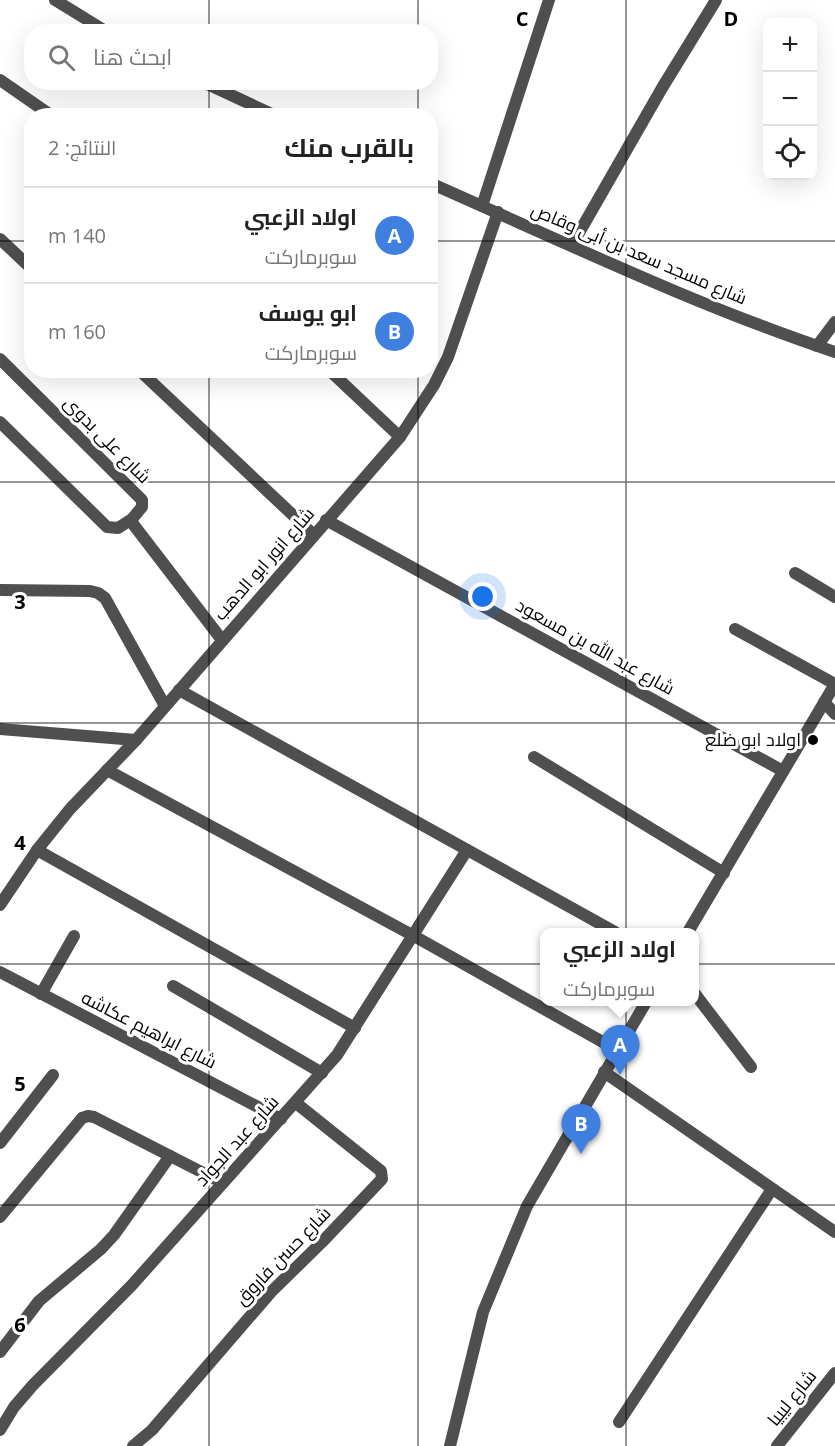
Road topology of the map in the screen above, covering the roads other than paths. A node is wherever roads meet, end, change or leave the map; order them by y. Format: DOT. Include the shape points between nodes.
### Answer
graph roads {
  1 [pos="55,0"];
  2 [pos="549,0"];
  3 [pos="716,0"];
  4 [pos="94,24"];
  5 [pos="0,80"];
  6 [pos="220,90"];
  7 [pos="40,108"];
  8 [pos="259,108"];
  9 [pos="438,187"];
  10 [pos="482,206"];
  11 [pos="498,213"];
  12 [pos="0,239"];
  13 [pos="572,245"];
  14 [pos="24,262"];
  15 [pos="835,322"];
  16 [pos="817,346"];
  17 [pos="835,352"];
  18 [pos="0,359"];
  19 [pos="438,377"];
  20 [pos="147,378"];
  21 [pos="337,378"];
  22 [pos="438,378"];
  23 [pos="0,422"];
  24 [pos="400,437"];
  25 [pos="132,519"];
  26 [pos="326,520"];
  27 [pos="314,535"];
  28 [pos="795,573"];
  29 [pos="0,590"];
  30 [pos="835,597"];
  31 [pos="735,629"];
  32 [pos="222,640"];
  33 [pos="835,684"];
  34 [pos="178,690"];
  35 [pos="824,702"];
  36 [pos="165,706"];
  37 [pos="835,714"];
  38 [pos="0,729"];
  39 [pos="136,740"];
  40 [pos="534,757"];
  41 [pos="107,770"];
  42 [pos="783,771"];
  43 [pos="37,850"];
  44 [pos="467,850"];
  45 [pos="724,873"];
  46 [pos="0,905"];
  47 [pos="606,928"];
  48 [pos="690,928"];
  49 [pos="74,936"];
  50 [pos="414,936"];
  51 [pos="0,972"];
  52 [pos="173,986"];
  53 [pos="41,994"];
  54 [pos="699,999"];
  55 [pos="644,1006"];
  56 [pos="356,1028"];
  57 [pos="617,1050"];
  58 [pos="751,1067"];
  59 [pos="604,1072"];
  60 [pos="322,1073"];
  61 [pos="53,1075"];
  62 [pos="296,1103"];
  63 [pos="281,1119"];
  64 [pos="0,1143"];
  65 [pos="170,1155"];
  66 [pos="223,1183"];
  67 [pos="772,1189"];
  68 [pos="0,1217"];
  69 [pos="835,1232"];
  70 [pos="0,1352"];
  71 [pos="835,1373"];
  72 [pos="619,1422"];
  73 [pos="0,1431"];
  74 [pos="133,1446"];
  75 [pos="450,1446"];
  76 [pos="777,1446"];
  1 -- 4 [label="street"];
  2 -- 10 [label="street"];
  3 -- 13 [label="street"];
  5 -- 7 [label="street"];
  6 -- 8 [label="street"];
  9 -- 10 [label="street, شارع مسجد سعد بن أبى وقاص"];
  10 -- 11 [label="street, شارع مسجد سعد بن أبى وقاص"];
  11 -- 13 [label="street, شارع مسجد سعد بن أبى وقاص"];
  11 -- 19 [label="street, شارع انور ابو الدهب" via="460,328"];
  12 -- 14 [label="street"];
  13 -- 16 [label="street, شارع مسجد سعد بن أبى وقاص" via="699,302"];
  15 -- 16 [label="street"];
  16 -- 17 [label="street, شارع مسجد سعد بن أبى وقاص"];
  18 -- 25 [label="street, شارع على بدوى" via="142,500 142,507"];
  20 -- 27 [label="street"];
  21 -- 24 [label="street"];
  22 -- 24 [label="street, شارع انور ابو الدهب"];
  23 -- 25 [label="street" via="107,527 118,528"];
  24 -- 26 [label="street, شارع انور ابو الدهب"];
  25 -- 32 [label="street"];
  26 -- 27 [label="street, شارع انور ابو الدهب"];
  26 -- 42 [label="street, شارع عبد الله بن مسعود"];
  27 -- 32 [label="street, شارع انور ابو الدهب"];
  28 -- 30 [label="street"];
  29 -- 36 [label="street" via="98,593 105,598"];
  31 -- 33 [label="street"];
  32 -- 34 [label="street, شارع انور ابو الدهب"];
  33 -- 35 [label="street"];
  34 -- 36 [label="street, شارع انور ابو الدهب"];
  34 -- 44 [label="street"];
  35 -- 37 [label="street"];
  35 -- 42 [label="street"];
  36 -- 39 [label="street, شارع انور ابو الدهب"];
  38 -- 39 [label="street"];
  39 -- 41 [label="street, شارع انور ابو الدهب"];
  40 -- 45 [label="street"];
  41 -- 43 [label="street, شارع انور ابو الدهب"];
  41 -- 50 [label="street"];
  42 -- 45 [label="street"];
  43 -- 46 [label="street, شارع انور ابو الدهب"];
  43 -- 56 [label="street"];
  44 -- 47 [label="street"];
  44 -- 50 [label="street, شارع عبد الجواد"];
  45 -- 48 [label="street"];
  49 -- 53 [label="street"];
  50 -- 56 [label="street, شارع عبد الجواد"];
  50 -- 57 [label="street"];
  51 -- 53 [label="street, شارع ابراهيم عكاشه"];
  52 -- 60 [label="street"];
  53 -- 63 [label="street, شارع ابراهيم عكاشه"];
  54 -- 58 [label="street"];
  55 -- 57 [label="street"];
  56 -- 60 [label="street, شارع عبد الجواد"];
  57 -- 59 [label="street"];
  59 -- 67 [label="street"];
  59 -- 75 [label="street" via="527,1206 491,1290"];
  60 -- 62 [label="street, شارع عبد الجواد"];
  61 -- 64 [label="street"];
  62 -- 63 [label="street, شارع عبد الجواد"];
  62 -- 74 [label="street, شارع حسن فاروق" via="381,1171 382,1179 271,1292 152,1430"];
  63 -- 66 [label="street, شارع عبد الجواد"];
  65 -- 66 [label="street"];
  65 -- 68 [label="street" via="94,1117 82,1118"];
  65 -- 70 [label="street" via="114,1235 39,1301"];
  66 -- 73 [label="street, شارع عبد الجواد" via="132,1286 33,1385"];
  67 -- 69 [label="street"];
  67 -- 72 [label="street"];
  71 -- 76 [label="street, شارع ليبيا"];
}
